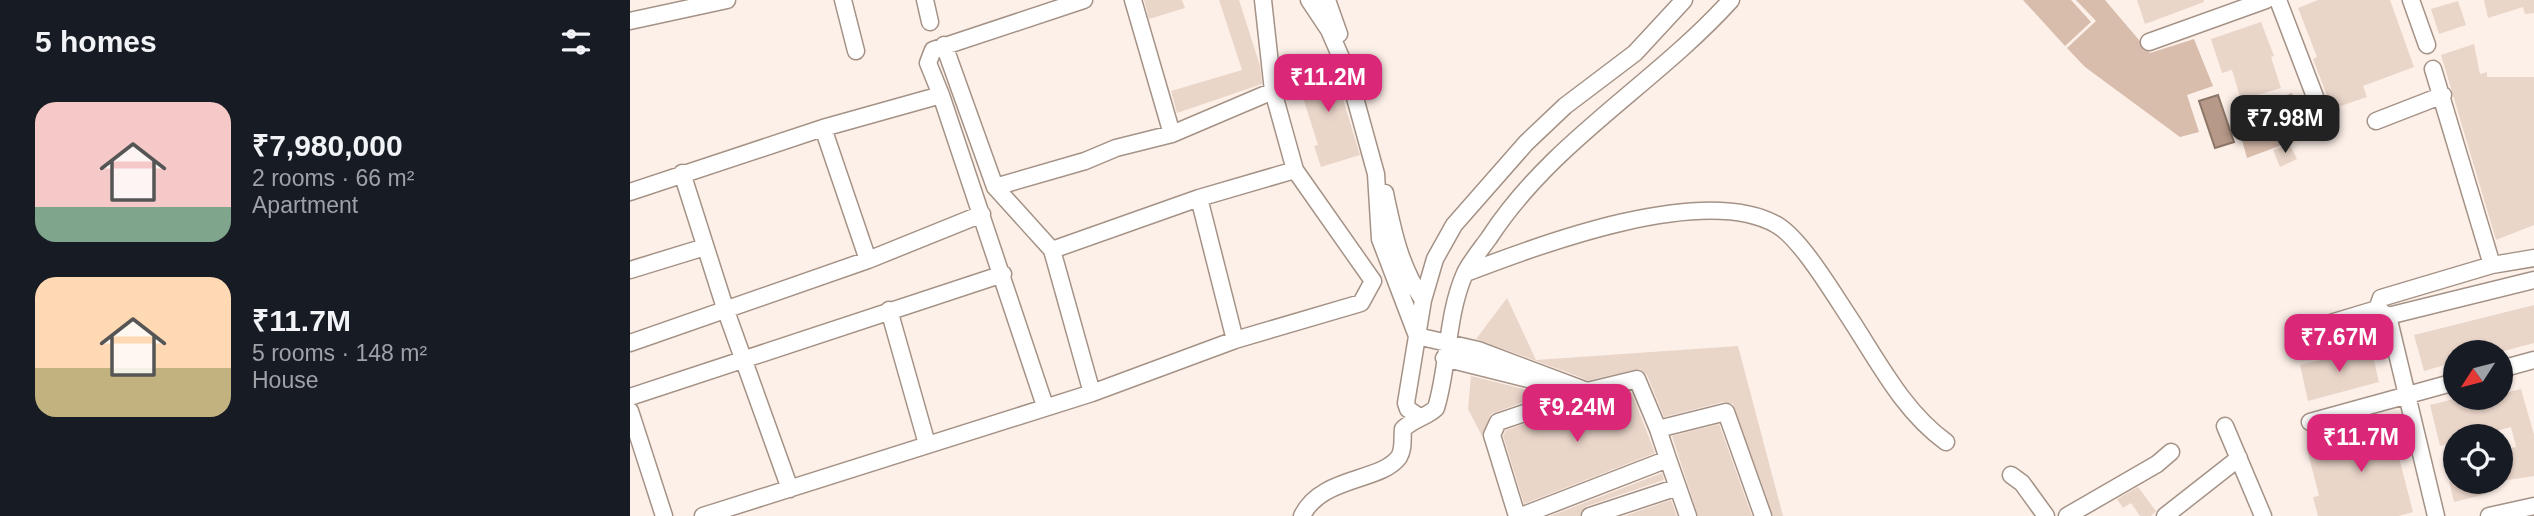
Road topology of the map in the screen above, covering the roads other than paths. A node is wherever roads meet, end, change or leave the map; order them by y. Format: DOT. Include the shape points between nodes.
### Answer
graph roads {
  1 [pos="727,0"];
  2 [pos="843,0"];
  3 [pos="925,0"];
  4 [pos="1084,0"];
  5 [pos="1133,0"];
  6 [pos="1264,0"];
  7 [pos="1310,0"];
  8 [pos="1326,0"];
  9 [pos="1684,0"];
  10 [pos="1731,0"];
  11 [pos="2266,0"];
  12 [pos="2278,0"];
  13 [pos="2411,0"];
  14 [pos="630,21"];
  15 [pos="930,22"];
  16 [pos="2149,42"];
  17 [pos="944,45"];
  18 [pos="2427,45"];
  19 [pos="856,51"];
  20 [pos="2433,69"];
  21 [pos="1273,91"];
  22 [pos="941,95"];
  23 [pos="2443,95"];
  24 [pos="2322,115"];
  25 [pos="2376,121"];
  26 [pos="823,128"];
  27 [pos="1172,134"];
  28 [pos="1295,170"];
  29 [pos="682,173"];
  30 [pos="995,187"];
  31 [pos="630,192"];
  32 [pos="1199,198"];
  33 [pos="982,214"];
  34 [pos="705,247"];
  35 [pos="1052,250"];
  36 [pos="2534,258"];
  37 [pos="868,260"];
  38 [pos="2493,265"];
  39 [pos="630,270"];
  40 [pos="1465,273"];
  41 [pos="1003,274"];
  42 [pos="2534,280"];
  43 [pos="1423,300"];
  44 [pos="889,310"];
  45 [pos="726,311"];
  46 [pos="2382,312"];
  47 [pos="2304,331"];
  48 [pos="1417,336"];
  49 [pos="1236,340"];
  50 [pos="630,343"];
  51 [pos="1445,349"];
  52 [pos="744,359"];
  53 [pos="2534,360"];
  54 [pos="2513,366"];
  55 [pos="2443,385"];
  56 [pos="1587,391"];
  57 [pos="1092,393"];
  58 [pos="2409,395"];
  59 [pos="630,397"];
  60 [pos="1551,404"];
  61 [pos="1045,407"];
  62 [pos="630,411"];
  63 [pos="1418,416"];
  64 [pos="2310,422"];
  65 [pos="2225,426"];
  66 [pos="1658,429"];
  67 [pos="1946,442"];
  68 [pos="927,444"];
  69 [pos="2171,452"];
  70 [pos="2239,458"];
  71 [pos="1668,459"];
  72 [pos="2011,475"];
  73 [pos="1678,487"];
  74 [pos="790,489"];
  75 [pos="2534,506"];
  76 [pos="1540,511"];
  77 [pos="664,516"];
  78 [pos="703,516"];
  79 [pos="1301,516"];
  80 [pos="1519,516"];
  81 [pos="1590,516"];
  82 [pos="1688,516"];
  83 [pos="1763,516"];
  84 [pos="2046,516"];
  85 [pos="2067,516"];
  86 [pos="2165,516"];
  87 [pos="2263,516"];
  88 [pos="2436,516"];
  89 [pos="2489,516"];
  1 -- 14 [label="street"];
  2 -- 19 [label="street"];
  3 -- 15 [label="street"];
  4 -- 17 [label="street"];
  5 -- 27 [label="street"];
  6 -- 21 [label="street"];
  7 -- 48 [label="street" via="1349,76 1376,174 1380,239"];
  8 -- 43 [label="street" via="1367,107 1396,245"];
  9 -- 43 [label="street" via="1635,53 1565,106 1526,143 1454,225 1435,259"];
  10 -- 40 [label="street" via="1683,48 1569,143 1510,205"];
  11 -- 16 [label="street"];
  12 -- 24 [label="street"];
  13 -- 18 [label="street"];
  17 -- 22 [label="street" via="933,50 928,64"];
  17 -- 30 [label="street"];
  20 -- 23 [label="street"];
  21 -- 27 [label="street"];
  21 -- 28 [label="street"];
  22 -- 26 [label="street"];
  22 -- 33 [label="street"];
  23 -- 25 [label="street"];
  23 -- 38 [label="street"];
  26 -- 29 [label="street"];
  26 -- 37 [label="street"];
  27 -- 30 [label="street"];
  28 -- 32 [label="street"];
  28 -- 49 [label="street" via="1373,281 1362,303"];
  29 -- 31 [label="street"];
  29 -- 34 [label="street"];
  30 -- 35 [label="street"];
  32 -- 35 [label="street"];
  32 -- 49 [label="street"];
  33 -- 37 [label="street"];
  33 -- 41 [label="street"];
  34 -- 39 [label="street"];
  34 -- 45 [label="street"];
  35 -- 57 [label="street"];
  36 -- 38 [label="street"];
  37 -- 45 [label="street"];
  38 -- 46 [label="street" via="2381,298"];
  40 -- 51 [label="street"];
  40 -- 67 [label="street" via="1552,240 1651,218 1721,209 1751,213 1780,227 1812,264 1906,403 1924,426"];
  41 -- 44 [label="street"];
  41 -- 61 [label="street"];
  42 -- 46 [label="street"];
  43 -- 48 [label="street"];
  44 -- 52 [label="street"];
  44 -- 68 [label="street"];
  45 -- 50 [label="street"];
  45 -- 52 [label="street"];
  46 -- 47 [label="street"];
  46 -- 58 [label="street"];
  48 -- 51 [label="street"];
  48 -- 63 [label="street" via="1406,403"];
  49 -- 57 [label="street"];
  51 -- 56 [label="street" via="1478,350"];
  51 -- 60 [label="street" via="1552,385 1558,394"];
  51 -- 63 [label="street" via="1436,408 1429,415"];
  52 -- 59 [label="street"];
  52 -- 74 [label="street"];
  53 -- 54 [label="street"];
  55 -- 58 [label="street"];
  56 -- 60 [label="street"];
  56 -- 66 [label="street" via="1637,379"];
  57 -- 61 [label="street"];
  58 -- 64 [label="street"];
  58 -- 88 [label="street"];
  60 -- 80 [label="street" via="1498,422 1492,435"];
  61 -- 68 [label="street"];
  62 -- 77 [label="street"];
  63 -- 79 [label="street" via="1403,429 1398,459 1310,500"];
  65 -- 70 [label="street"];
  66 -- 71 [label="street"];
  66 -- 83 [label="street" via="1726,412"];
  68 -- 74 [label="street"];
  69 -- 85 [label="street"];
  70 -- 86 [label="street"];
  70 -- 87 [label="street"];
  71 -- 73 [label="street"];
  71 -- 76 [label="street"];
  72 -- 84 [label="street"];
  73 -- 81 [label="street"];
  73 -- 82 [label="street"];
  74 -- 78 [label="street"];
  75 -- 89 [label="street"];
  76 -- 80 [label="street"];
}
